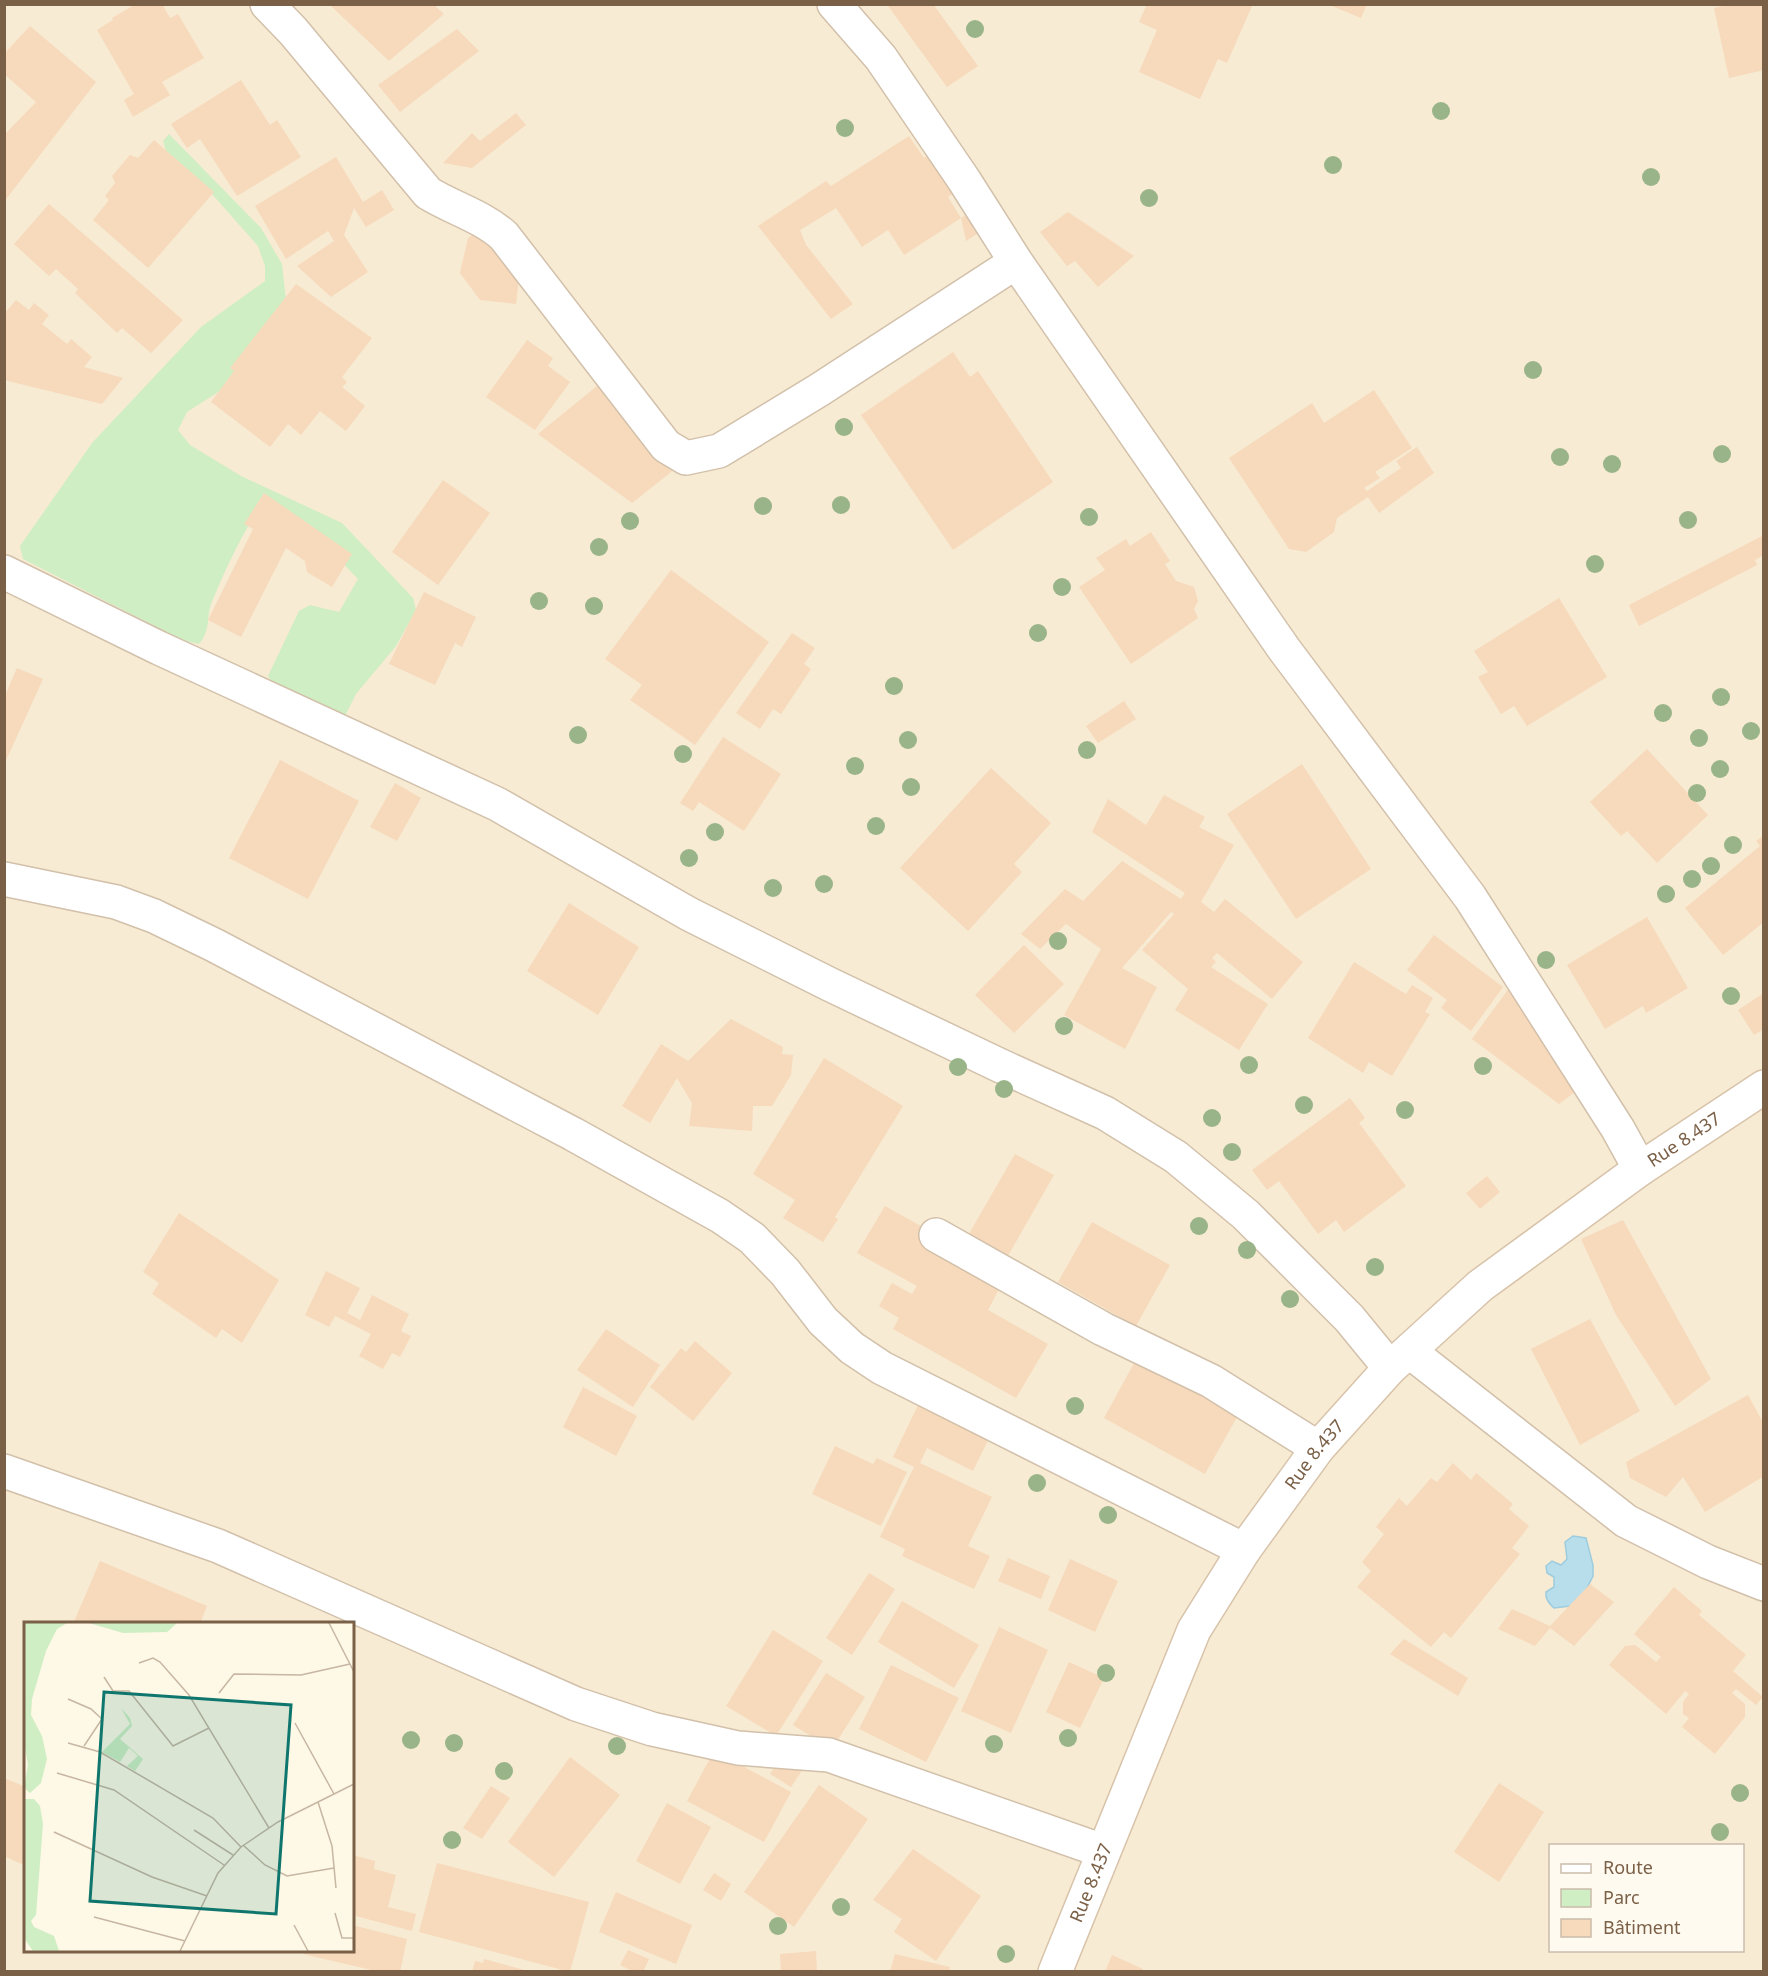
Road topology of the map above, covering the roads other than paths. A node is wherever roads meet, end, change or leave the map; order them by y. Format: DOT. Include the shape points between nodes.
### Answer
graph roads {
  1 [pos="267,4"];
  2 [pos="834,4"];
  3 [pos="1016,262"];
  4 [pos="4,572"];
  5 [pos="4,879"];
  6 [pos="1764,1087"];
  7 [pos="1640,1169"];
  8 [pos="936,1235"];
  9 [pos="1400,1359"];
  10 [pos="1318,1448"];
  11 [pos="4,1471"];
  12 [pos="1244,1550"];
  13 [pos="1764,1584"];
  14 [pos="1103,1851"];
  15 [pos="1055,1971"];
  1 -- 3 [label="street" via="428,193 491,224 504,236 666,446 686,458 719,451"];
  2 -- 3 [label="street" via="881,58"];
  3 -- 7 [label="street" via="1284,649 1470,897"];
  4 -- 9 [label="street" via="497,804 689,914 1105,1113 1176,1157 1246,1215 1349,1318"];
  5 -- 12 [label="street" via="116,902 154,916 573,1134 752,1238 823,1321 852,1348 882,1368"];
  6 -- 7 [label="street, Rue 8.437"];
  7 -- 9 [label="street, Rue 8.437" via="1480,1286"];
  8 -- 10 [label="street" via="1103,1329 1211,1381"];
  9 -- 10 [label="street, Rue 8.437"];
  9 -- 13 [label="street" via="1626,1521 1708,1562"];
  10 -- 12 [label="street, Rue 8.437"];
  11 -- 14 [label="street" via="218,1546 576,1704 652,1729 738,1748 829,1755"];
  12 -- 14 [label="street, Rue 8.437" via="1194,1630"];
  14 -- 15 [label="street, Rue 8.437"];
}
